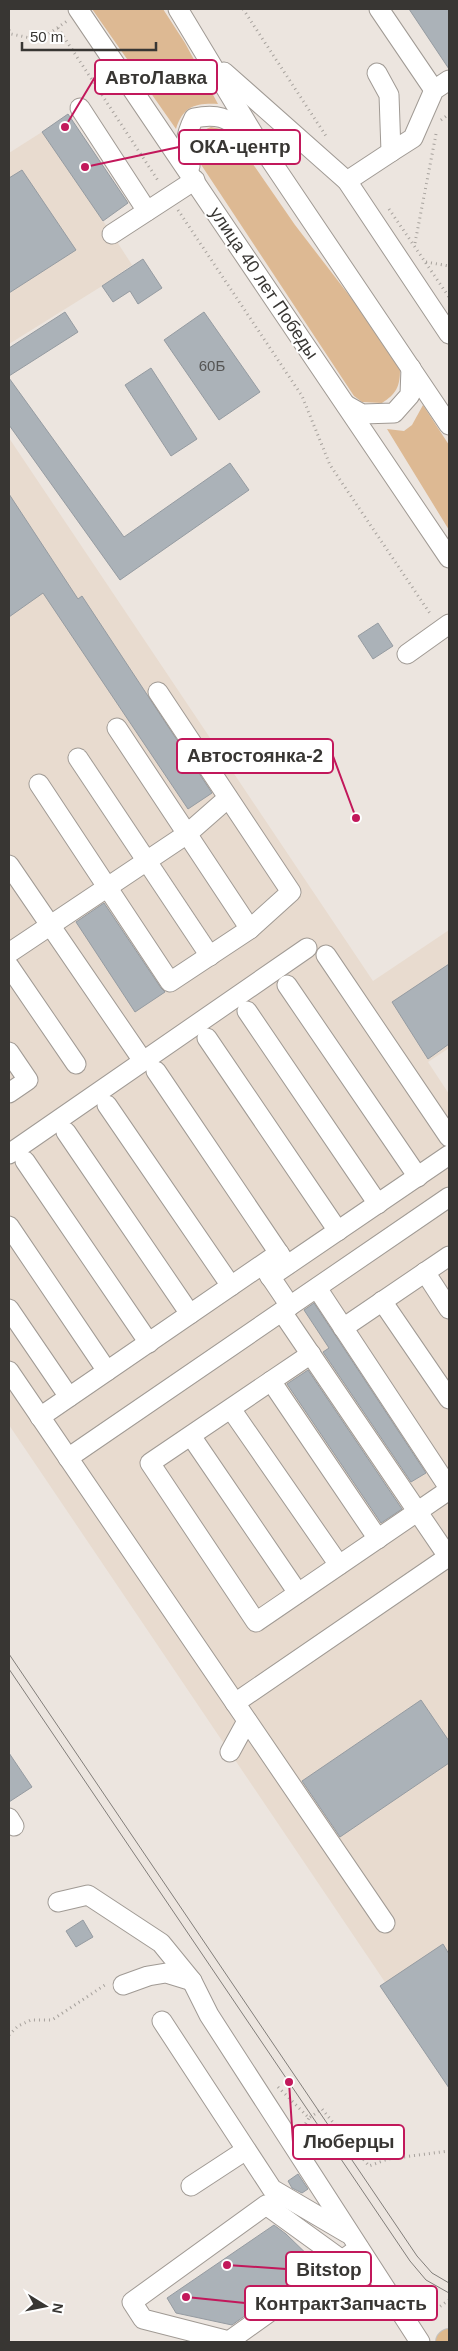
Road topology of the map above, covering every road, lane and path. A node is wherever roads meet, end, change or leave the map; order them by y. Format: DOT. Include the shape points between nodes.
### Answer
graph roads {
  1 [pos="178,9"];
  2 [pos="379,9"];
  3 [pos="73,14"];
  4 [pos="58,28"];
  5 [pos="9,30"];
  6 [pos="210,59"];
  7 [pos="377,73"];
  8 [pos="442,85"];
  9 [pos="80,108"];
  10 [pos="449,114"];
  11 [pos="439,121"];
  12 [pos="437,131"];
  13 [pos="257,140"];
  14 [pos="391,152"];
  15 [pos="195,180"];
  16 [pos="347,181"];
  17 [pos="169,197"];
  18 [pos="147,211"];
  19 [pos="112,234"];
  20 [pos="407,262"];
  21 [pos="449,266"];
  22 [pos="449,334"];
  23 [pos="411,368"];
  24 [pos="345,404"];
  25 [pos="449,425"];
  26 [pos="449,558"];
  27 [pos="445,627"];
  28 [pos="407,654"];
  29 [pos="158,692"];
  30 [pos="117,728"];
  31 [pos="78,758"];
  32 [pos="39,784"];
  33 [pos="228,798"];
  34 [pos="187,834"];
  35 [pos="147,861"];
  36 [pos="9,865"];
  37 [pos="108,887"];
  38 [pos="50,925"];
  39 [pos="250,929"];
  40 [pos="307,948"];
  41 [pos="9,953"];
  42 [pos="326,955"];
  43 [pos="210,956"];
  44 [pos="9,966"];
  45 [pos="287,985"];
  46 [pos="247,1011"];
  47 [pos="207,1038"];
  48 [pos="9,1052"];
  49 [pos="76,1064"];
  50 [pos="149,1066"];
  51 [pos="9,1093"];
  52 [pos="108,1105"];
  53 [pos="66,1132"];
  54 [pos="449,1137"];
  55 [pos="449,1155"];
  56 [pos="17,1157"];
  57 [pos="418,1176"];
  58 [pos="449,1197"];
  59 [pos="378,1204"];
  60 [pos="9,1226"];
  61 [pos="338,1231"];
  62 [pos="449,1256"];
  63 [pos="283,1259"];
  64 [pos="266,1271"];
  65 [pos="425,1272"];
  66 [pos="231,1286"];
  67 [pos="317,1288"];
  68 [pos="382,1302"];
  69 [pos="9,1309"];
  70 [pos="286,1309"];
  71 [pos="449,1309"];
  72 [pos="190,1314"];
  73 [pos="343,1328"];
  74 [pos="149,1343"];
  75 [pos="311,1354"];
  76 [pos="9,1371"];
  77 [pos="107,1371"];
  78 [pos="271,1381"];
  79 [pos="69,1397"];
  80 [pos="449,1399"];
  81 [pos="231,1409"];
  82 [pos="40,1417"];
  83 [pos="190,1436"];
  84 [pos="68,1458"];
  85 [pos="449,1489"];
  86 [pos="418,1512"];
  87 [pos="378,1538"];
  88 [pos="449,1557"];
  89 [pos="339,1565"];
  90 [pos="298,1593"];
  91 [pos="235,1703"];
  92 [pos="247,1721"];
  93 [pos="230,1752"];
  94 [pos="58,1902"];
  95 [pos="385,1924"];
  96 [pos="192,1981"];
  97 [pos="123,1985"];
  98 [pos="162,2021"];
  99 [pos="9,2035"];
  100 [pos="277,2086"];
  101 [pos="246,2150"];
  102 [pos="449,2150"];
  103 [pos="192,2186"];
  104 [pos="355,2241"];
  105 [pos="342,2260"];
  106 [pos="449,2300"];
  107 [pos="415,2335"];
  1 -- 6 [label="street"];
  2 -- 8 [label="street"];
  3 -- 4 [label="path"];
  3 -- 15 [label="street, улица 40 лет Победы"];
  4 -- 5 [label="path" via="40,40 11,34"];
  4 -- 17 [label="path"];
  6 -- 13 [label="street"];
  6 -- 16 [label="street"];
  7 -- 14 [label="street" via="389,95"];
  8 -- 14 [label="street" via="413,138"];
  9 -- 18 [label="street"];
  10 -- 11 [label="path"];
  12 -- 20 [label="path"];
  13 -- 15 [label="street" via="225,118 210,114 194,118 185,148"];
  13 -- 23 [label="street"];
  14 -- 16 [label="street"];
  15 -- 17 [label="street"];
  15 -- 24 [label="street, улица 40 лет Победы"];
  16 -- 20 [label="street"];
  17 -- 18 [label="street"];
  17 -- 27 [label="path" via="302,396 330,465"];
  18 -- 19 [label="street"];
  20 -- 21 [label="path"];
  20 -- 22 [label="street"];
  23 -- 24 [label="street" via="410,395 394,413 362,414"];
  23 -- 25 [label="street"];
  24 -- 26 [label="street, улица 40 лет Победы"];
  27 -- 28 [label="street"];
  29 -- 33 [label="street"];
  30 -- 34 [label="street"];
  31 -- 35 [label="street"];
  32 -- 37 [label="street"];
  33 -- 34 [label="street"];
  33 -- 39 [label="street" via="291,892"];
  34 -- 35 [label="street"];
  34 -- 39 [label="street"];
  35 -- 37 [label="street"];
  35 -- 43 [label="street"];
  36 -- 38 [label="street"];
  37 -- 38 [label="street"];
  37 -- 43 [label="street" via="170,982"];
  38 -- 41 [label="street"];
  38 -- 50 [label="street"];
  39 -- 43 [label="street"];
  40 -- 50 [label="street"];
  42 -- 54 [label="street"];
  44 -- 49 [label="street"];
  45 -- 57 [label="street"];
  46 -- 59 [label="street"];
  47 -- 61 [label="street"];
  48 -- 51 [label="street" via="28,1080"];
  50 -- 56 [label="street"];
  50 -- 63 [label="street"];
  52 -- 66 [label="street"];
  53 -- 72 [label="street"];
  55 -- 57 [label="street"];
  56 -- 74 [label="street"];
  57 -- 59 [label="street"];
  58 -- 67 [label="street"];
  59 -- 61 [label="street"];
  60 -- 77 [label="street"];
  61 -- 63 [label="street"];
  62 -- 65 [label="street"];
  63 -- 64 [label="street"];
  64 -- 66 [label="street"];
  64 -- 70 [label="street"];
  65 -- 68 [label="street"];
  65 -- 71 [label="street"];
  66 -- 72 [label="street"];
  67 -- 70 [label="street"];
  67 -- 73 [label="street"];
  68 -- 73 [label="street"];
  68 -- 80 [label="street"];
  69 -- 79 [label="street"];
  70 -- 75 [label="street"];
  70 -- 84 [label="street"];
  72 -- 74 [label="street"];
  73 -- 85 [label="street"];
  74 -- 77 [label="street"];
  75 -- 78 [label="street"];
  75 -- 86 [label="street"];
  76 -- 82 [label="street"];
  77 -- 79 [label="street"];
  78 -- 81 [label="street"];
  78 -- 87 [label="street"];
  79 -- 82 [label="street"];
  81 -- 83 [label="street"];
  81 -- 89 [label="street"];
  82 -- 84 [label="street"];
  83 -- 90 [label="street"];
  83 -- 90 [label="street" via="150,1463 256,1622"];
  84 -- 91 [label="street"];
  85 -- 86 [label="street"];
  86 -- 87 [label="street"];
  86 -- 88 [label="street"];
  87 -- 89 [label="street"];
  88 -- 91 [label="street"];
  89 -- 90 [label="street"];
  91 -- 92 [label="street"];
  92 -- 93 [label="street"];
  92 -- 95 [label="street"];
  94 -- 96 [label="street" via="88,1895 161,1943"];
  96 -- 97 [label="street" via="166,1973"];
  96 -- 104 [label="street" via="209,2014"];
  97 -- 99 [label="path" via="109,1981 52,2020 31,2020"];
  98 -- 101 [label="street"];
  100 -- 102 [label="path" via="309,2118 322,2109 369,2166 388,2159"];
  101 -- 103 [label="street"];
  101 -- 104 [label="street" via="272,2189"];
  104 -- 105 [label="street"];
  104 -- 107 [label="street"];
  105 -- 105 [label="street" via="229,2341 143,2319 132,2302 266,2205"];
  106 -- 107 [label="path"];
}
